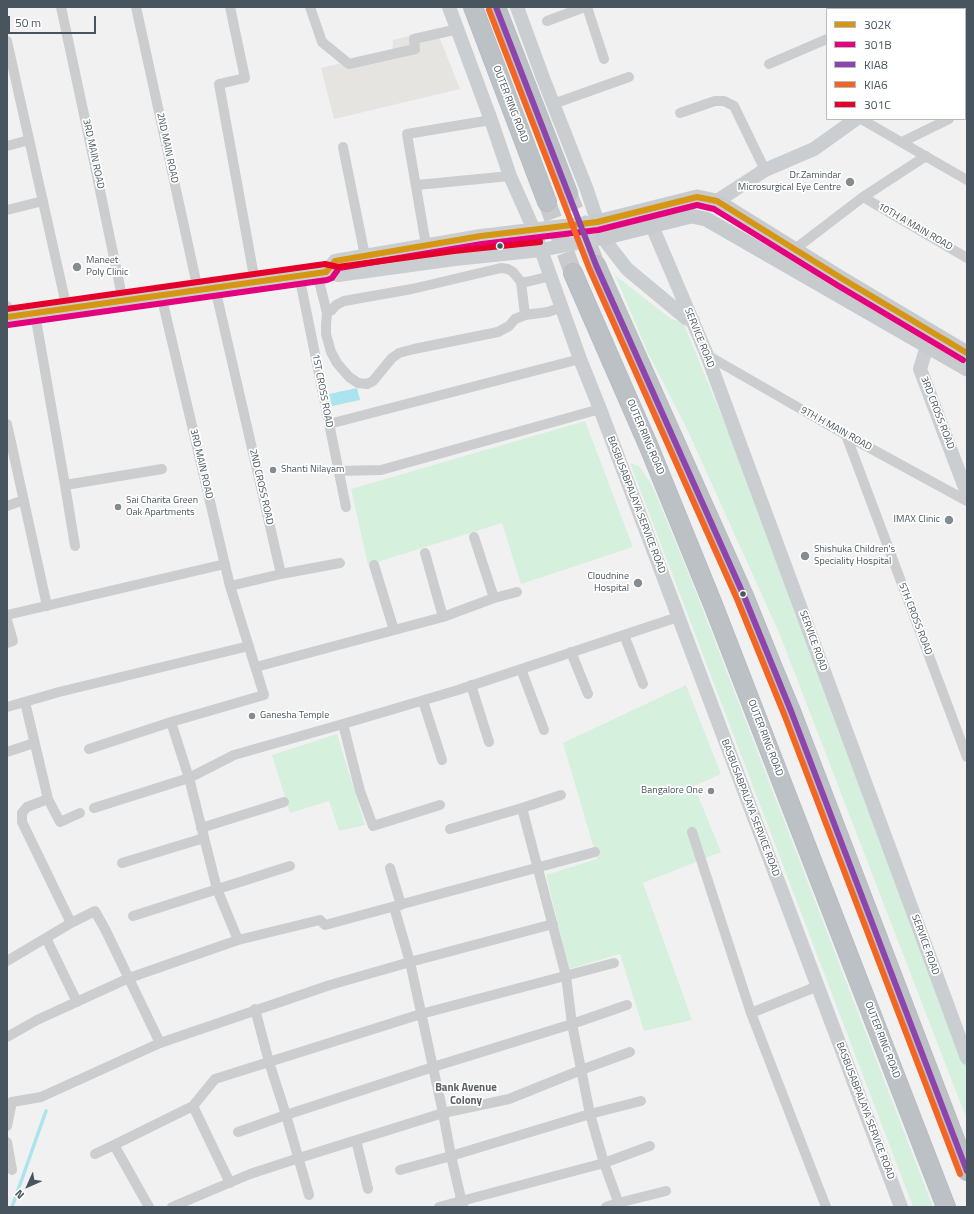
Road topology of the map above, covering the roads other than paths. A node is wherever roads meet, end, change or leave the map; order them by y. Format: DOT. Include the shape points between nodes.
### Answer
graph roads {
  1 [pos="60,7"];
  2 [pos="136,7"];
  3 [pos="230,7"];
  4 [pos="310,7"];
  5 [pos="450,7"];
  6 [pos="473,7"];
  7 [pos="496,7"];
  8 [pos="517,7"];
  9 [pos="586,7"];
  10 [pos="547,21"];
  11 [pos="458,29"];
  12 [pos="826,39"];
  13 [pos="7,41"];
  14 [pos="604,59"];
  15 [pos="769,64"];
  16 [pos="11,75"];
  17 [pos="629,77"];
  18 [pos="553,104"];
  19 [pos="680,113"];
  20 [pos="491,120"];
  21 [pos="855,120"];
  22 [pos="947,120"];
  23 [pos="866,122"];
  24 [pos="29,140"];
  25 [pos="902,142"];
  26 [pos="7,146"];
  27 [pos="343,148"];
  28 [pos="926,156"];
  29 [pos="765,170"];
  30 [pos="510,176"];
  31 [pos="965,176"];
  32 [pos="417,185"];
  33 [pos="568,193"];
  34 [pos="863,197"];
  35 [pos="43,201"];
  36 [pos="717,201"];
  37 [pos="547,202"];
  38 [pos="7,210"];
  39 [pos="597,222"];
  40 [pos="652,226"];
  41 [pos="534,230"];
  42 [pos="603,238"];
  43 [pos="426,245"];
  44 [pos="795,249"];
  45 [pos="541,250"];
  46 [pos="365,256"];
  47 [pos="967,258"];
  48 [pos="596,264"];
  49 [pos="322,273"];
  50 [pos="573,274"];
  51 [pos="299,275"];
  52 [pos="550,276"];
  53 [pos="255,282"];
  54 [pos="521,282"];
  55 [pos="215,288"];
  56 [pos="198,290"];
  57 [pos="161,295"];
  58 [pos="123,301"];
  59 [pos="562,307"];
  60 [pos="68,309"];
  61 [pos="8,313"];
  62 [pos="327,313"];
  63 [pos="35,314"];
  64 [pos="525,315"];
  65 [pos="693,321"];
  66 [pos="930,339"];
  67 [pos="967,353"];
  68 [pos="707,356"];
  69 [pos="580,359"];
  70 [pos="967,369"];
  71 [pos="600,409"];
  72 [pos="7,424"];
  73 [pos="329,424"];
  74 [pos="846,436"];
  75 [pos="9,444"];
  76 [pos="162,469"];
  77 [pos="338,471"];
  78 [pos="65,485"];
  79 [pos="967,493"];
  80 [pos="24,500"];
  81 [pos="967,501"];
  82 [pos="7,506"];
  83 [pos="346,506"];
  84 [pos="474,536"];
  85 [pos="75,546"];
  86 [pos="425,553"];
  87 [pos="340,563"];
  88 [pos="225,564"];
  89 [pos="374,565"];
  90 [pos="281,574"];
  91 [pos="230,586"];
  92 [pos="517,592"];
  93 [pos="494,598"];
  94 [pos="47,606"];
  95 [pos="7,614"];
  96 [pos="443,617"];
  97 [pos="678,617"];
  98 [pos="7,620"];
  99 [pos="394,630"];
  100 [pos="624,634"];
  101 [pos="7,643"];
  102 [pos="249,646"];
  103 [pos="571,652"];
  104 [pos="256,667"];
  105 [pos="521,669"];
  106 [pos="642,684"];
  107 [pos="471,685"];
  108 [pos="588,694"];
  109 [pos="423,701"];
  110 [pos="25,702"];
  111 [pos="7,707"];
  112 [pos="171,722"];
  113 [pos="343,724"];
  114 [pos="544,730"];
  115 [pos="489,742"];
  116 [pos="34,743"];
  117 [pos="89,749"];
  118 [pos="7,752"];
  119 [pos="966,752"];
  120 [pos="442,760"];
  121 [pos="189,778"];
  122 [pos="561,794"];
  123 [pos="48,798"];
  124 [pos="284,802"];
  125 [pos="440,805"];
  126 [pos="94,808"];
  127 [pos="522,808"];
  128 [pos="80,813"];
  129 [pos="201,828"];
  130 [pos="450,829"];
  131 [pos="692,832"];
  132 [pos="204,838"];
  133 [pos="596,852"];
  134 [pos="122,863"];
  135 [pos="290,866"];
  136 [pos="538,867"];
  137 [pos="390,868"];
  138 [pos="217,889"];
  139 [pos="398,906"];
  140 [pos="133,916"];
  141 [pos="71,923"];
  142 [pos="553,924"];
  143 [pos="46,938"];
  144 [pos="238,940"];
  145 [pos="7,961"];
  146 [pos="410,962"];
  147 [pos="614,963"];
  148 [pos="566,976"];
  149 [pos="129,978"];
  150 [pos="818,986"];
  151 [pos="77,1002"];
  152 [pos="627,1006"];
  153 [pos="255,1009"];
  154 [pos="751,1013"];
  155 [pos="421,1014"];
  156 [pos="572,1024"];
  157 [pos="7,1037"];
  158 [pos="160,1043"];
  159 [pos="630,1052"];
  160 [pos="967,1058"];
  161 [pos="269,1062"];
  162 [pos="433,1067"];
  163 [pos="581,1070"];
  164 [pos="641,1101"];
  165 [pos="193,1106"];
  166 [pos="443,1114"];
  167 [pos="590,1114"];
  168 [pos="286,1115"];
  169 [pos="7,1126"];
  170 [pos="238,1132"];
  171 [pos="356,1140"];
  172 [pos="7,1142"];
  173 [pos="114,1145"];
  174 [pos="650,1146"];
  175 [pos="95,1154"];
  176 [pos="451,1156"];
  177 [pos="299,1158"];
  178 [pos="604,1164"];
  179 [pos="12,1170"];
  180 [pos="400,1170"];
  181 [pos="967,1171"];
  182 [pos="230,1183"];
  183 [pos="368,1190"];
  184 [pos="666,1191"];
  185 [pos="309,1195"];
  186 [pos="462,1204"];
  187 [pos="619,1205"];
  188 [pos="149,1207"];
  189 [pos="172,1207"];
  190 [pos="439,1207"];
  191 [pos="606,1207"];
  192 [pos="826,1207"];
  193 [pos="901,1207"];
  194 [pos="946,1207"];
  1 -- 58 [label="street, 3RD MAIN ROAD"];
  2 -- 56 [label="street, 2ND MAIN ROAD"];
  3 -- 53 [label="street" via="245,78 219,84"];
  4 -- 11 [label="street" via="322,42 348,64 414,49 414,38"];
  5 -- 11 [label="street, BASBUSABPALAYA SERVICE ROAD"];
  6 -- 37 [label="highway, OUTER RING ROAD"];
  7 -- 33 [label="highway"];
  8 -- 18 [label="street"];
  9 -- 10 [label="street"];
  9 -- 14 [label="street"];
  11 -- 20 [label="street, BASBUSABPALAYA SERVICE ROAD"];
  12 -- 15 [label="street"];
  13 -- 16 [label="street"];
  16 -- 24 [label="street"];
  17 -- 18 [label="street"];
  18 -- 39 [label="street"];
  19 -- 29 [label="street" via="715,101 734,106"];
  20 -- 30 [label="street, BASBUSABPALAYA SERVICE ROAD"];
  20 -- 32 [label="street" via="407,134"];
  21 -- 29 [label="street" via="814,149"];
  22 -- 25 [label="street"];
  23 -- 25 [label="street"];
  24 -- 26 [label="street"];
  24 -- 35 [label="street"];
  25 -- 28 [label="street"];
  27 -- 46 [label="street"];
  28 -- 31 [label="street"];
  28 -- 34 [label="street"];
  29 -- 36 [label="street"];
  30 -- 32 [label="street"];
  30 -- 41 [label="street, BASBUSABPALAYA SERVICE ROAD"];
  32 -- 43 [label="street"];
  34 -- 44 [label="street"];
  34 -- 47 [label="street, 10TH A MAIN ROAD"];
  35 -- 38 [label="street"];
  35 -- 60 [label="street"];
  36 -- 39 [label="main road" via="697,197"];
  36 -- 44 [label="main road"];
  39 -- 41 [label="street"];
  39 -- 42 [label="street"];
  40 -- 42 [label="main road"];
  40 -- 65 [label="street, SERVICE ROAD"];
  40 -- 66 [label="main road" via="691,216 706,219"];
  41 -- 43 [label="street"];
  41 -- 45 [label="street, BASBUSABPALAYA SERVICE ROAD"];
  42 -- 45 [label="street"];
  42 -- 65 [label="street" via="627,269"];
  43 -- 46 [label="street"];
  44 -- 66 [label="main road"];
  45 -- 49 [label="street" via="338,275"];
  45 -- 52 [label="street, BASBUSABPALAYA SERVICE ROAD"];
  46 -- 49 [label="street" via="335,261"];
  48 -- 181 [label="highway" via="744,596"];
  49 -- 51 [label="street"];
  49 -- 62 [label="street"];
  50 -- 194 [label="highway, OUTER RING ROAD" via="649,447 702,578"];
  51 -- 53 [label="street"];
  51 -- 73 [label="street, 1ST CROSS ROAD"];
  52 -- 54 [label="street"];
  52 -- 59 [label="street, BASBUSABPALAYA SERVICE ROAD"];
  53 -- 55 [label="street"];
  54 -- 62 [label="street" via="508,269 501,268 412,289 344,301"];
  54 -- 64 [label="street"];
  55 -- 56 [label="street"];
  55 -- 90 [label="street, 2ND CROSS ROAD"];
  56 -- 57 [label="street"];
  57 -- 58 [label="street"];
  57 -- 88 [label="street, 3RD MAIN ROAD"];
  58 -- 60 [label="street"];
  59 -- 64 [label="street"];
  59 -- 69 [label="street, BASBUSABPALAYA SERVICE ROAD"];
  60 -- 63 [label="street"];
  61 -- 63 [label="street"];
  62 -- 64 [label="street" via="326,334 333,357 349,377 358,383 366,384 373,381 399,353 498,332"];
  63 -- 78 [label="street"];
  65 -- 68 [label="street, SERVICE ROAD"];
  66 -- 67 [label="main road"];
  66 -- 70 [label="main road"];
  66 -- 79 [label="street, 3RD CROSS ROAD" via="920,369"];
  68 -- 74 [label="street, 9TH H MAIN ROAD"];
  68 -- 160 [label="street, SERVICE ROAD"];
  69 -- 71 [label="street, BASBUSABPALAYA SERVICE ROAD"];
  69 -- 73 [label="street"];
  71 -- 77 [label="street" via="381,470"];
  71 -- 97 [label="street, BASBUSABPALAYA SERVICE ROAD"];
  72 -- 75 [label="street"];
  73 -- 77 [label="street, 1ST CROSS ROAD"];
  74 -- 81 [label="street, 9TH H MAIN ROAD"];
  74 -- 119 [label="street, 5TH CROSS ROAD"];
  75 -- 80 [label="street"];
  76 -- 78 [label="street"];
  77 -- 83 [label="street, 1ST CROSS ROAD"];
  78 -- 85 [label="street"];
  80 -- 82 [label="street"];
  80 -- 94 [label="street"];
  84 -- 93 [label="street"];
  86 -- 96 [label="street"];
  87 -- 90 [label="street"];
  88 -- 91 [label="street, 3RD MAIN ROAD"];
  88 -- 94 [label="street"];
  89 -- 99 [label="street"];
  90 -- 91 [label="street"];
  91 -- 102 [label="street"];
  92 -- 93 [label="street"];
  93 -- 96 [label="street"];
  94 -- 95 [label="street"];
  96 -- 99 [label="street"];
  97 -- 100 [label="street"];
  97 -- 150 [label="street, BASBUSABPALAYA SERVICE ROAD"];
  98 -- 101 [label="street" via="13,641"];
  99 -- 104 [label="street"];
  100 -- 103 [label="street"];
  100 -- 106 [label="street"];
  102 -- 104 [label="street"];
  102 -- 110 [label="street"];
  103 -- 105 [label="street"];
  103 -- 108 [label="street"];
  104 -- 112 [label="street" via="264,695"];
  105 -- 107 [label="street"];
  105 -- 114 [label="street"];
  107 -- 109 [label="street"];
  107 -- 115 [label="street"];
  109 -- 113 [label="street"];
  109 -- 120 [label="street"];
  110 -- 111 [label="street"];
  110 -- 116 [label="street"];
  112 -- 117 [label="street"];
  112 -- 121 [label="street"];
  113 -- 121 [label="street" via="234,756"];
  113 -- 125 [label="street" via="372,826"];
  116 -- 118 [label="street"];
  116 -- 123 [label="street"];
  121 -- 126 [label="street"];
  121 -- 129 [label="street"];
  122 -- 127 [label="street"];
  123 -- 128 [label="street" via="60,822"];
  123 -- 141 [label="street" via="27,807 22,813 22,822"];
  124 -- 129 [label="street"];
  127 -- 130 [label="street"];
  127 -- 136 [label="street"];
  129 -- 132 [label="street"];
  131 -- 154 [label="street"];
  132 -- 134 [label="street"];
  132 -- 138 [label="street"];
  133 -- 136 [label="street"];
  135 -- 138 [label="street"];
  136 -- 139 [label="street"];
  136 -- 142 [label="street"];
  137 -- 139 [label="street"];
  138 -- 140 [label="street"];
  138 -- 144 [label="street"];
  139 -- 144 [label="street" via="325,925 320,920"];
  139 -- 146 [label="street"];
  141 -- 143 [label="street"];
  141 -- 149 [label="street" via="95,911"];
  142 -- 146 [label="street"];
  142 -- 148 [label="street"];
  143 -- 145 [label="street"];
  143 -- 151 [label="street"];
  144 -- 149 [label="street"];
  146 -- 153 [label="street"];
  146 -- 155 [label="street"];
  147 -- 148 [label="street"];
  148 -- 155 [label="street"];
  148 -- 156 [label="street"];
  149 -- 151 [label="street"];
  149 -- 158 [label="street"];
  150 -- 154 [label="street"];
  150 -- 193 [label="street, BASBUSABPALAYA SERVICE ROAD"];
  151 -- 157 [label="street"];
  152 -- 156 [label="street"];
  153 -- 158 [label="street"];
  153 -- 161 [label="street"];
  154 -- 192 [label="street"];
  155 -- 161 [label="street"];
  155 -- 162 [label="street"];
  156 -- 162 [label="street"];
  156 -- 163 [label="street"];
  158 -- 169 [label="street" via="41,1097 12,1102"];
  159 -- 163 [label="street"];
  161 -- 165 [label="street" via="215,1079"];
  161 -- 168 [label="street"];
  162 -- 166 [label="street"];
  162 -- 168 [label="street"];
  163 -- 166 [label="street" via="509,1099"];
  163 -- 167 [label="street"];
  164 -- 167 [label="street"];
  165 -- 173 [label="street"];
  165 -- 182 [label="street"];
  166 -- 171 [label="street"];
  166 -- 176 [label="street"];
  167 -- 176 [label="street"];
  167 -- 178 [label="street"];
  168 -- 170 [label="street"];
  168 -- 177 [label="street"];
  171 -- 177 [label="street"];
  171 -- 183 [label="street"];
  172 -- 179 [label="street"];
  173 -- 175 [label="street"];
  173 -- 188 [label="street"];
  174 -- 178 [label="street"];
  176 -- 180 [label="street"];
  176 -- 186 [label="street"];
  177 -- 182 [label="street"];
  177 -- 185 [label="street"];
  178 -- 186 [label="street"];
  178 -- 187 [label="street"];
  182 -- 189 [label="street"];
  184 -- 187 [label="street"];
  186 -- 190 [label="street"];
  187 -- 191 [label="street"];
}
